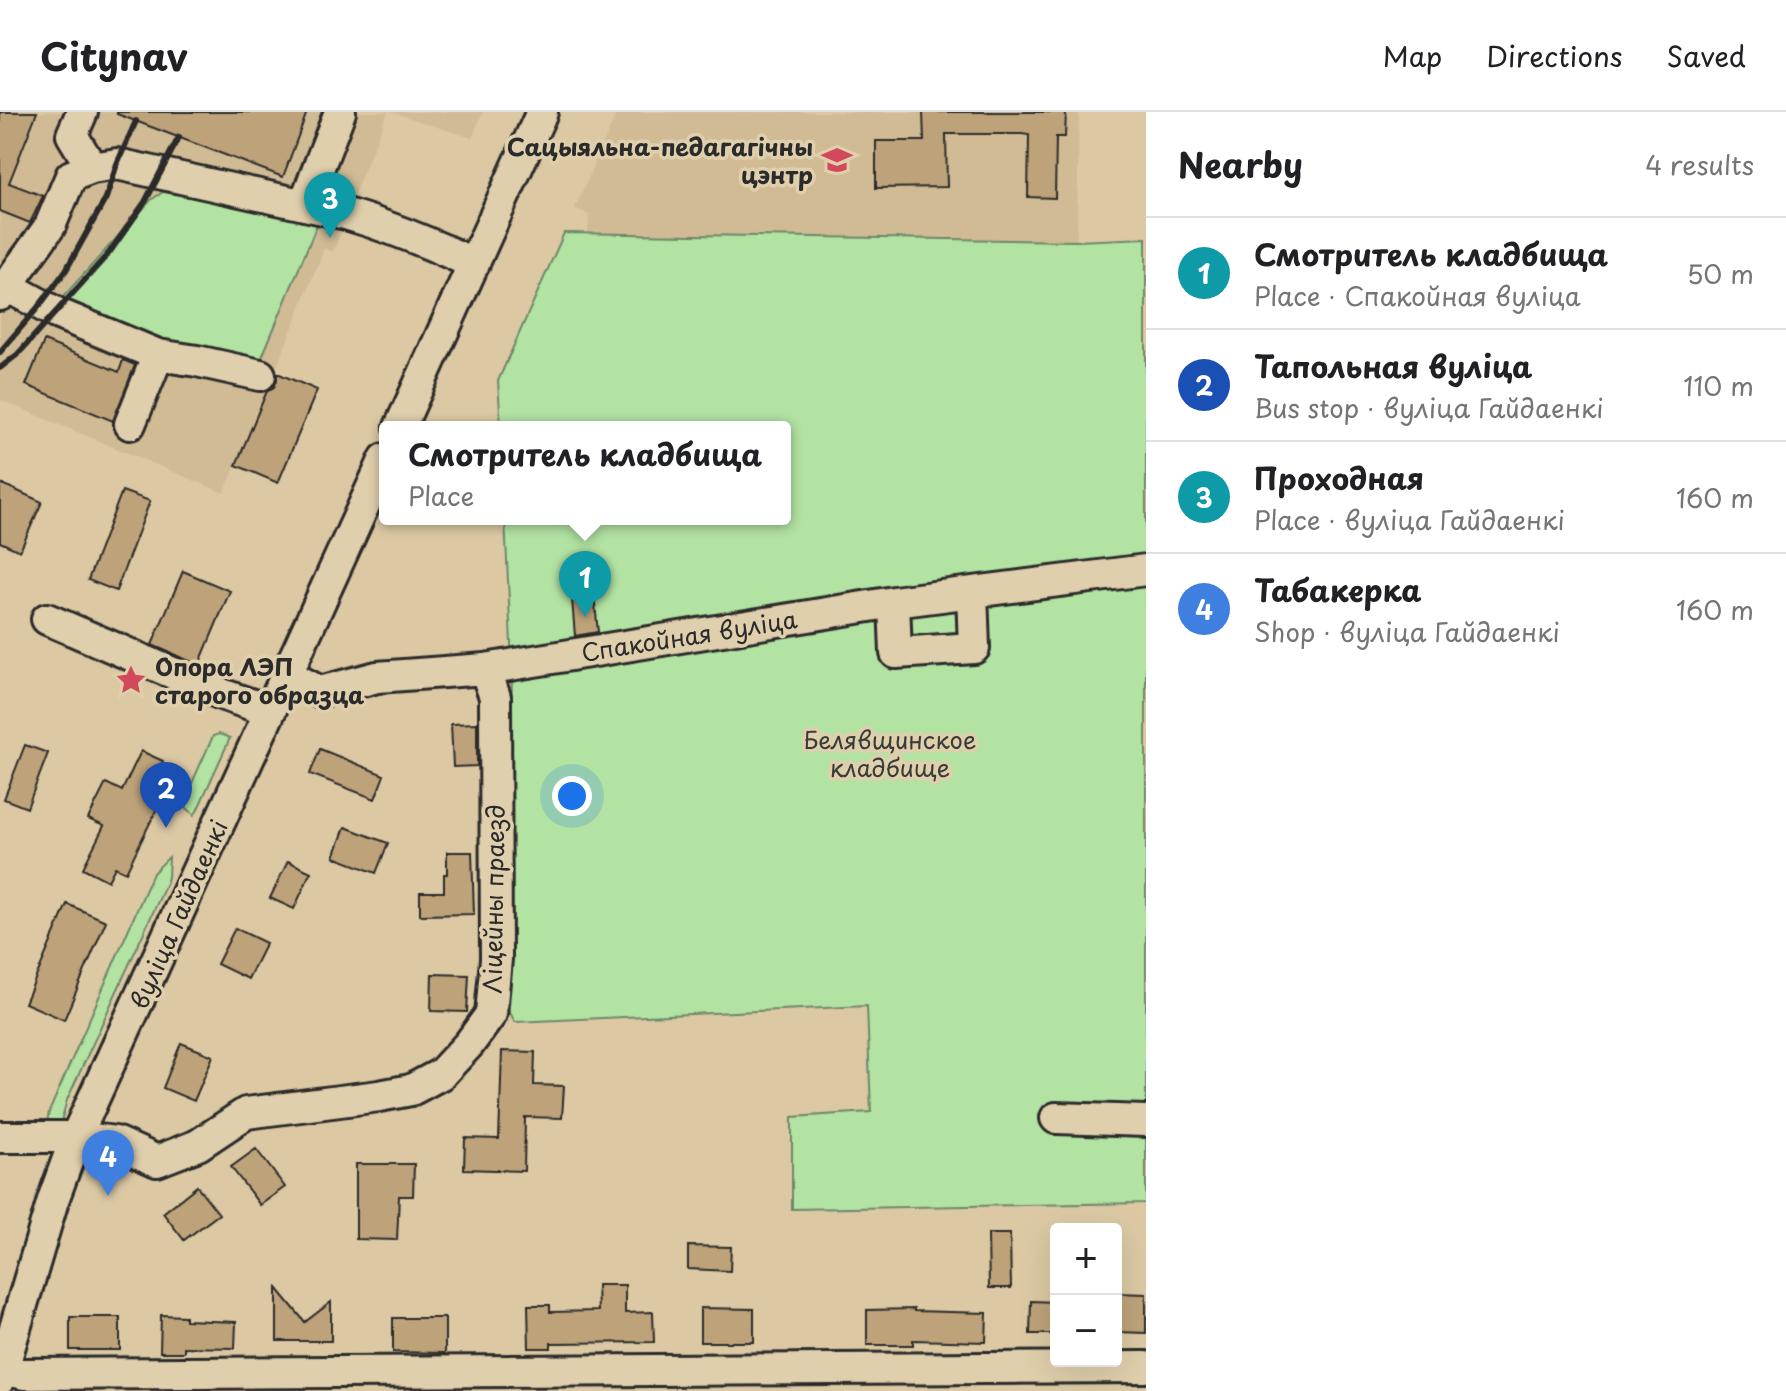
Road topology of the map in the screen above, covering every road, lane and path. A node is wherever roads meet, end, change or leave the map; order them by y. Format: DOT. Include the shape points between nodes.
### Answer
graph roads {
  1 [pos="82,112"];
  2 [pos="340,112"];
  3 [pos="542,112"];
  4 [pos="92,168"];
  5 [pos="304,205"];
  6 [pos="474,264"];
  7 [pos="3,291"];
  8 [pos="158,355"];
  9 [pos="260,375"];
  10 [pos="403,421"];
  11 [pos="130,424"];
  12 [pos="379,472"];
  13 [pos="1146,570"];
  14 [pos="972,592"];
  15 [pos="894,602"];
  16 [pos="47,619"];
  17 [pos="499,666"];
  18 [pos="286,674"];
  19 [pos="270,711"];
  20 [pos="1056,1118"];
  21 [pos="1146,1121"];
  22 [pos="0,1137"];
  23 [pos="76,1137"];
  24 [pos="1146,1367"];
  25 [pos="1,1374"];
  1 -- 4 [label="street" via="72,135"];
  2 -- 5 [label="street"];
  3 -- 6 [label="street"];
  4 -- 5 [label="street" via="117,164"];
  4 -- 7 [label="street" via="71,176 50,226"];
  5 -- 6 [label="street" via="380,223"];
  6 -- 10 [label="street"];
  7 -- 8 [label="street"];
  8 -- 9 [label="street"];
  8 -- 11 [label="street"];
  12 -- 18 [label="street, вуліца Гайдаенкі"];
  13 -- 14 [label="street, Спакойная вуліца"];
  14 -- 15 [label="street, Спакойная вуліца"];
  14 -- 15 [label="street" via="974,648 896,653"];
  15 -- 17 [label="street, Спакойная вуліца"];
  16 -- 19 [label="street"];
  17 -- 18 [label="street" via="377,677 320,692"];
  17 -- 23 [label="street, Ліцейны праезд" via="496,959 491,1014 469,1044 441,1074 411,1090 246,1113 198,1145 157,1161 115,1142"];
  18 -- 19 [label="street, вуліца Гайдаенкі"];
  19 -- 23 [label="street, вуліца Гайдаенкі"];
  20 -- 21 [label="street"];
  22 -- 23 [label="street"];
  23 -- 25 [label="street, вуліца Гайдаенкі"];
  24 -- 25 [label="street"];
}
